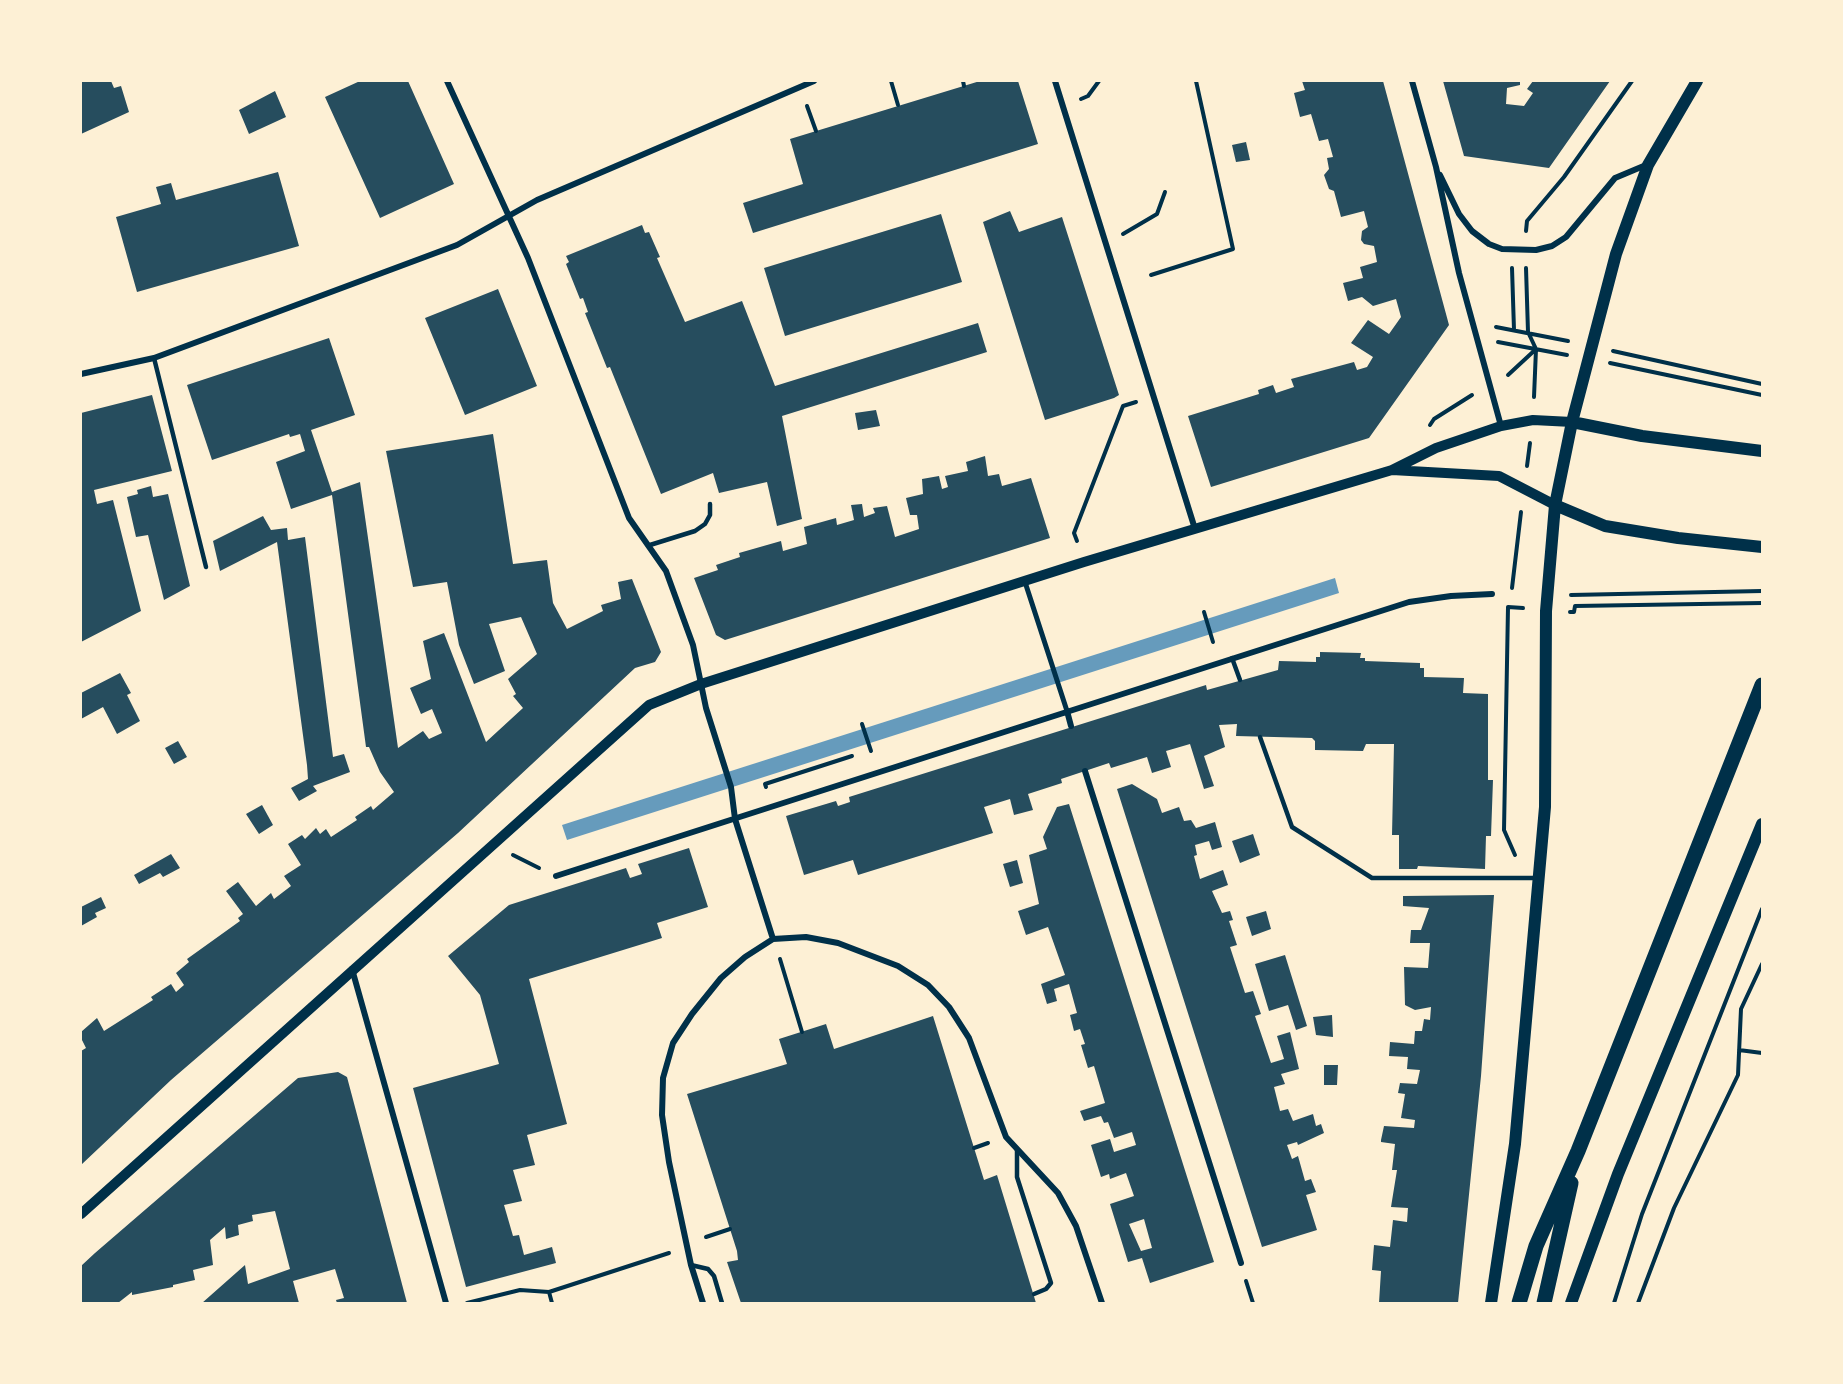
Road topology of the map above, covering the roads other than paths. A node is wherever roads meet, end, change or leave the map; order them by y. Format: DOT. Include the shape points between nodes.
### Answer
graph roads {
  1 [pos="447,81"];
  2 [pos="814,81"];
  3 [pos="1055,81"];
  4 [pos="1412,81"];
  5 [pos="1696,81"];
  6 [pos="1648,165"];
  7 [pos="1436,167"];
  8 [pos="508,216"];
  9 [pos="154,358"];
  10 [pos="81,374"];
  11 [pos="1572,422"];
  12 [pos="1501,426"];
  13 [pos="1762,451"];
  14 [pos="1392,470"];
  15 [pos="710,504"];
  16 [pos="1555,505"];
  17 [pos="1195,530"];
  18 [pos="650,545"];
  19 [pos="1762,547"];
  20 [pos="206,567"];
  21 [pos="1025,582"];
  22 [pos="1492,594"];
  23 [pos="1233,658"];
  24 [pos="1240,680"];
  25 [pos="701,684"];
  26 [pos="1762,685"];
  27 [pos="1067,711"];
  28 [pos="1071,726"];
  29 [pos="1260,737"];
  30 [pos="1085,771"];
  31 [pos="735,819"];
  32 [pos="1762,824"];
  33 [pos="556,876"];
  34 [pos="1536,878"];
  35 [pos="773,939"];
  36 [pos="352,969"];
  37 [pos="1017,1147"];
  38 [pos="1578,1151"];
  39 [pos="81,1214"];
  40 [pos="1241,1263"];
  41 [pos="691,1265"];
  42 [pos="1034,1294"];
  43 [pos="446,1303"];
  44 [pos="703,1303"];
  45 [pos="722,1303"];
  46 [pos="1102,1303"];
  47 [pos="1491,1303"];
  48 [pos="1519,1303"];
  49 [pos="1544,1303"];
  50 [pos="1571,1303"];
  1 -- 8 [label="street"];
  2 -- 8 [label="street"];
  3 -- 17 [label="street"];
  4 -- 7 [label="street"];
  5 -- 6 [label="main road"];
  6 -- 7 [label="street" via="1616,178 1566,237 1552,246 1526,250 1489,244 1472,231"];
  6 -- 11 [label="main road" via="1616,254"];
  7 -- 12 [label="street"];
  8 -- 9 [label="street" via="457,245"];
  8 -- 18 [label="street" via="629,518"];
  9 -- 10 [label="street"];
  9 -- 20 [label="lane"];
  11 -- 12 [label="street" via="1533,420"];
  11 -- 13 [label="main road" via="1642,436"];
  11 -- 16 [label="main road"];
  12 -- 14 [label="street"];
  14 -- 16 [label="street" via="1499,476"];
  14 -- 17 [label="street"];
  15 -- 18 [label="lane" via="705,524 695,531"];
  16 -- 19 [label="main road" via="1605,526"];
  16 -- 34 [label="main road" via="1546,610 1545,807"];
  17 -- 21 [label="street"];
  18 -- 25 [label="street" via="670,581 693,645"];
  21 -- 25 [label="street"];
  21 -- 27 [label="street"];
  22 -- 23 [label="street" via="1409,602"];
  23 -- 24 [label="lane"];
  23 -- 27 [label="street"];
  25 -- 31 [label="street" via="731,787"];
  25 -- 36 [label="street" via="650,705 632,719 496,845"];
  26 -- 38 [label="main road"];
  27 -- 28 [label="street"];
  27 -- 31 [label="street"];
  29 -- 34 [label="lane" via="1292,827 1372,878"];
  30 -- 40 [label="street"];
  31 -- 33 [label="street"];
  31 -- 35 [label="street"];
  32 -- 50 [label="main road" via="1618,1174"];
  34 -- 47 [label="main road" via="1515,1144"];
  35 -- 37 [label="street" via="806,938 838,944 898,966 928,985 949,1007 969,1038 1006,1137"];
  35 -- 41 [label="street" via="721,978 692,1014 673,1043 663,1078 662,1115"];
  36 -- 39 [label="street"];
  36 -- 43 [label="street"];
  37 -- 42 [label="lane" via="1017,1177 1051,1283"];
  37 -- 46 [label="street" via="1058,1193 1067,1209"];
  38 -- 48 [label="main road" via="1536,1246"];
  38 -- 49 [label="main road"];
  41 -- 44 [label="street"];
  41 -- 45 [label="lane" via="708,1269 714,1276"];
}
